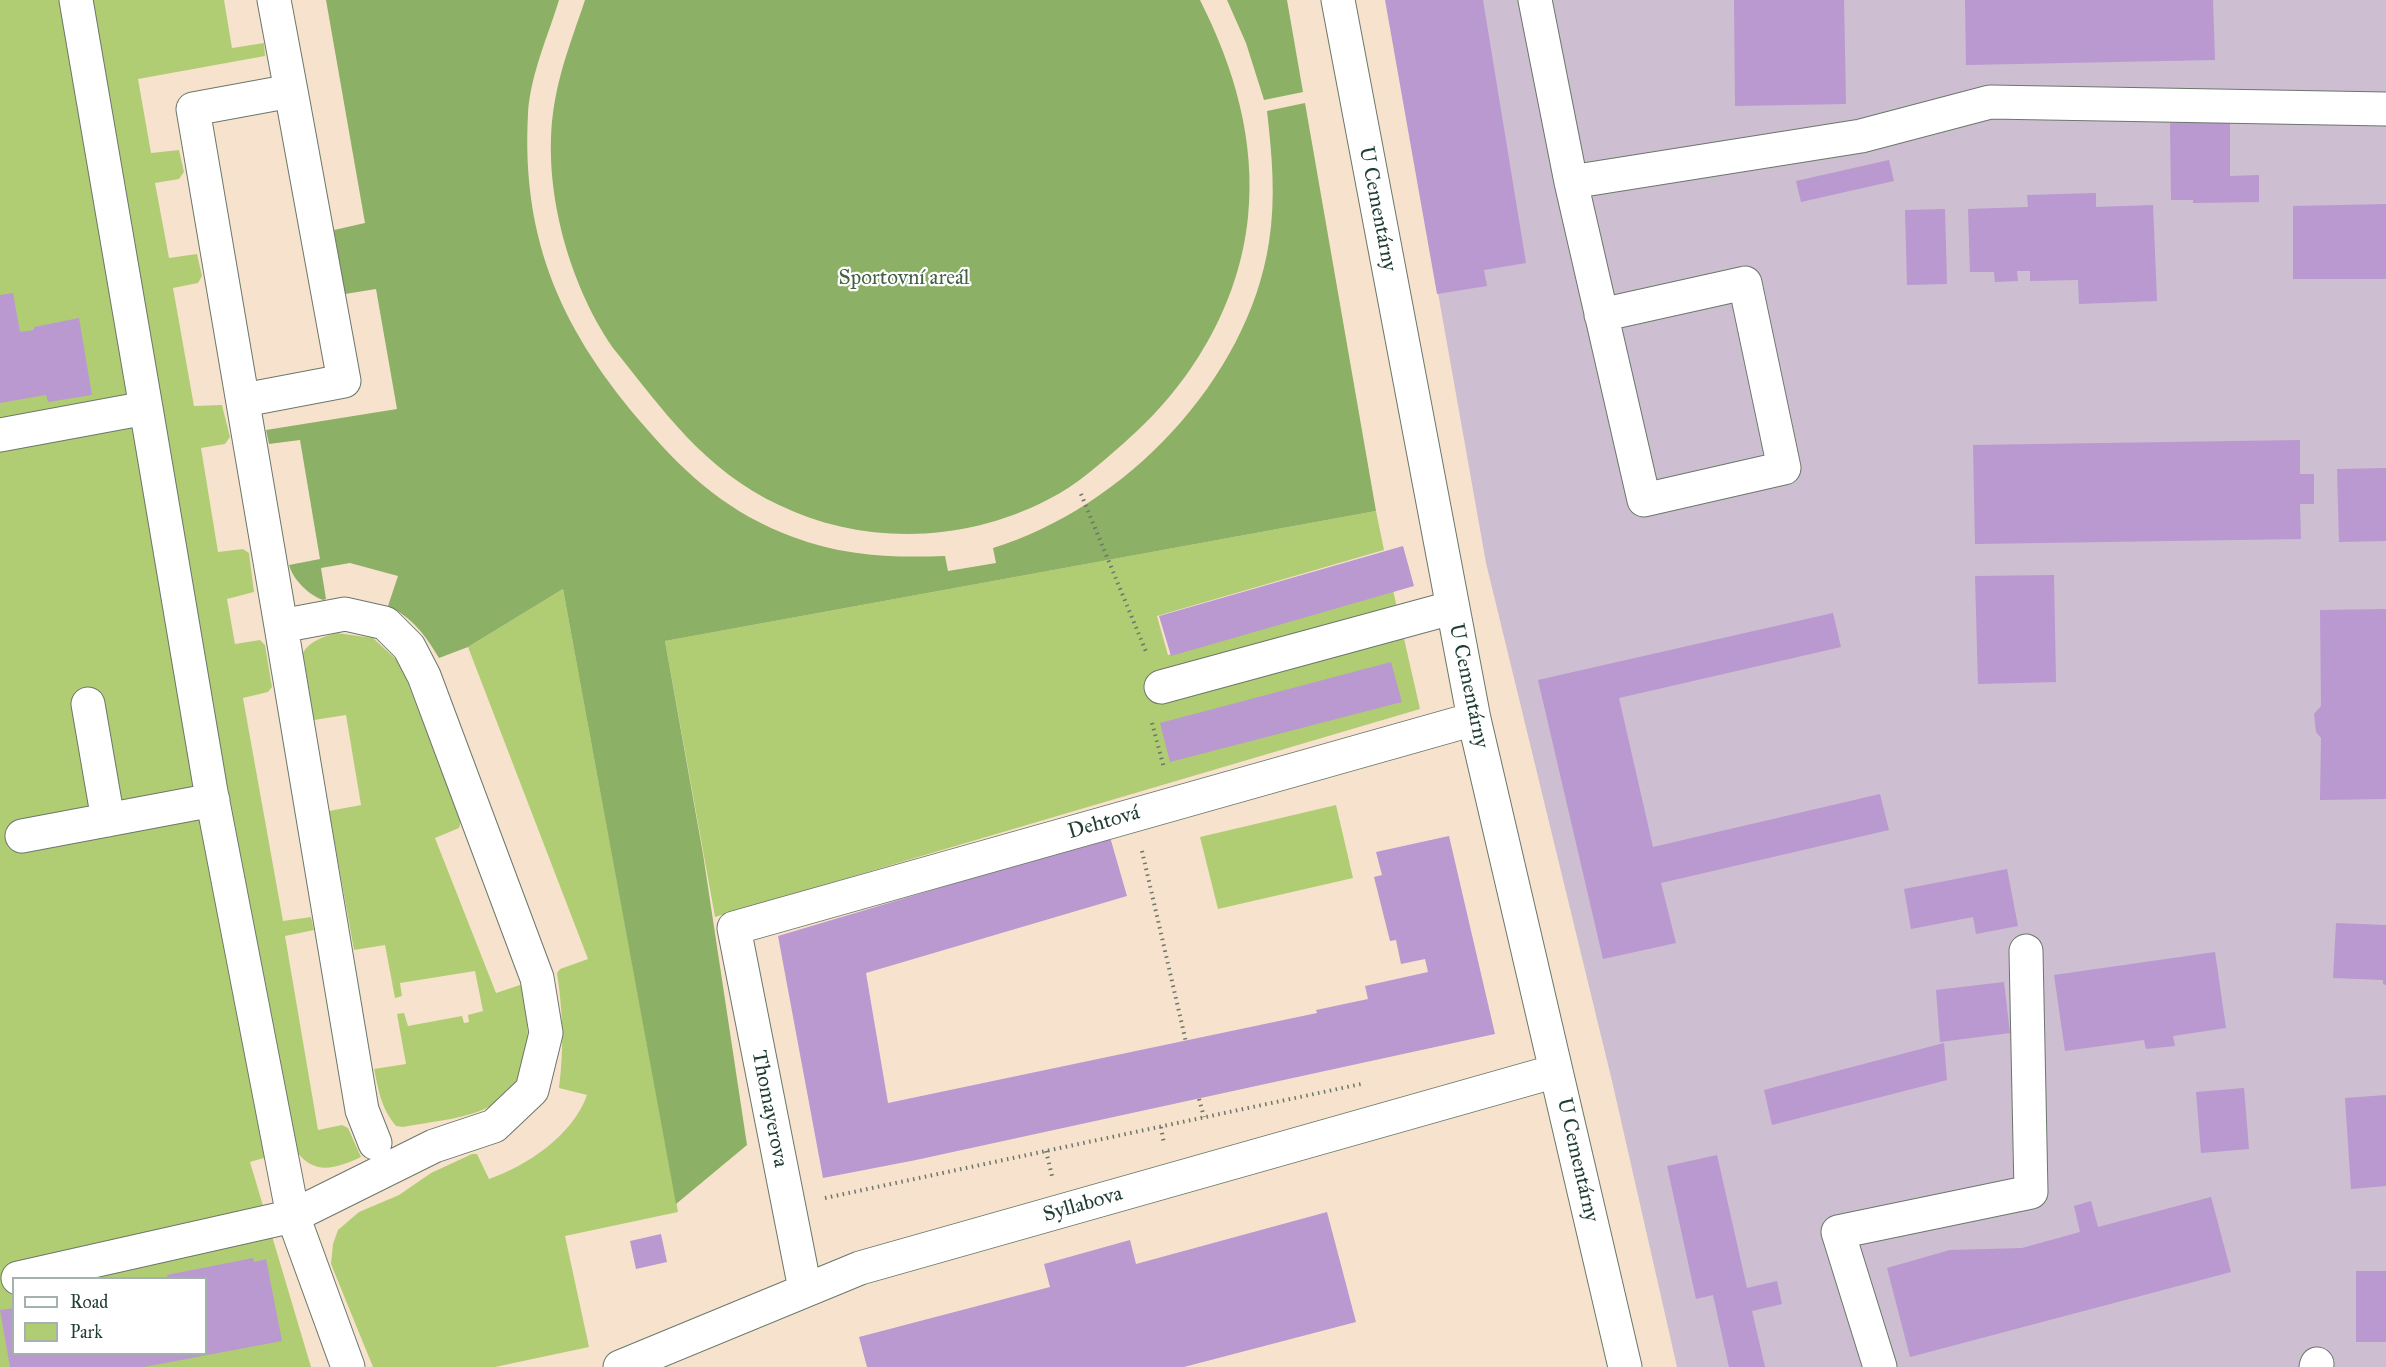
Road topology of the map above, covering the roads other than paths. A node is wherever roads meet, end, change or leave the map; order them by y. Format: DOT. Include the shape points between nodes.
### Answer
graph roads {
  1 [pos="75,0"];
  2 [pos="274,0"];
  3 [pos="1338,0"];
  4 [pos="1535,0"];
  5 [pos="291,91"];
  6 [pos="2386,109"];
  7 [pos="1571,182"];
  8 [pos="1601,315"];
  9 [pos="244,400"];
  10 [pos="146,408"];
  11 [pos="0,435"];
  12 [pos="1451,608"];
  13 [pos="281,626"];
  14 [pos="1161,687"];
  15 [pos="88,704"];
  16 [pos="1474,719"];
  17 [pos="213,800"];
  18 [pos="108,820"];
  19 [pos="22,836"];
  20 [pos="734,928"];
  21 [pos="2026,951"];
  22 [pos="1556,1071"];
  23 [pos="375,1143"];
  24 [pos="293,1216"];
  25 [pos="22,1277"];
  26 [pos="805,1289"];
  27 [pos="655,1361"];
  28 [pos="348,1367"];
  29 [pos="620,1367"];
  30 [pos="1625,1367"];
  31 [pos="1880,1367"];
  1 -- 10 [label="street"];
  2 -- 5 [label="street"];
  3 -- 12 [label="street, U Cementárny"];
  4 -- 7 [label="street"];
  5 -- 9 [label="street" via="192,109"];
  5 -- 9 [label="street" via="344,381"];
  6 -- 7 [label="street" via="1990,102 1861,136"];
  7 -- 8 [label="street"];
  8 -- 8 [label="street" via="1644,500 1784,468 1745,283"];
  9 -- 13 [label="street"];
  10 -- 11 [label="street"];
  10 -- 17 [label="street"];
  12 -- 14 [label="street"];
  12 -- 16 [label="street, U Cementárny"];
  13 -- 23 [label="street" via="362,1110"];
  13 -- 24 [label="street" via="345,614 385,623 409,647 424,676 537,978 546,1033 532,1090 494,1126 434,1146"];
  15 -- 18 [label="street"];
  16 -- 20 [label="street, Dehtová"];
  16 -- 22 [label="street, U Cementárny"];
  17 -- 18 [label="street"];
  17 -- 24 [label="street"];
  18 -- 19 [label="street"];
  20 -- 26 [label="street, Thomayerova"];
  21 -- 31 [label="street" via="2031,1192 1838,1232"];
  22 -- 26 [label="street, Syllabova" via="860,1268"];
  22 -- 30 [label="street, U Cementárny"];
  24 -- 25 [label="street"];
  24 -- 28 [label="street"];
  26 -- 27 [label="street, Syllabova"];
  27 -- 29 [label="street, Syllabova"];
}
